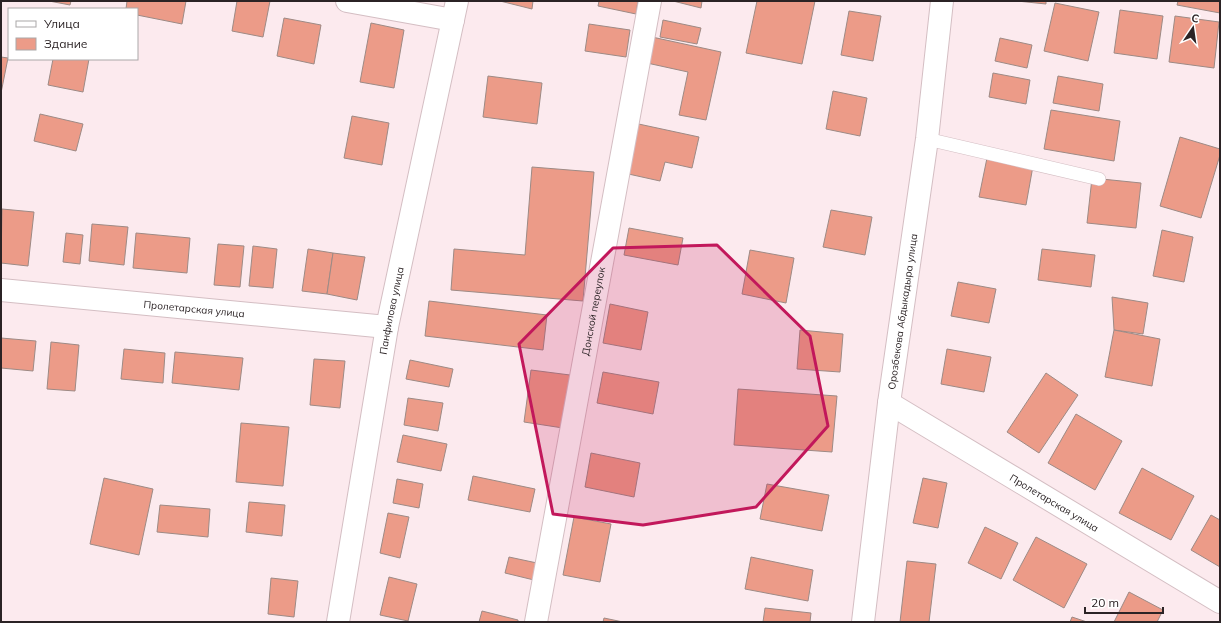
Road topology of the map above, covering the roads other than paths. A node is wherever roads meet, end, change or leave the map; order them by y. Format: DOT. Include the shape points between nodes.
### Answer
graph roads {
  1 [pos="347,1"];
  2 [pos="650,1"];
  3 [pos="942,1"];
  4 [pos="455,11"];
  5 [pos="927,139"];
  6 [pos="1098,179"];
  7 [pos="1,290"];
  8 [pos="387,327"];
  9 [pos="889,403"];
  10 [pos="1220,602"];
  11 [pos="338,622"];
  12 [pos="536,622"];
  13 [pos="863,622"];
  1 -- 4 [label="street"];
  2 -- 12 [label="street, Донской переулок"];
  3 -- 5 [label="street, Орозбекова Абдыкадыра улица"];
  4 -- 8 [label="street, Панфилова улица"];
  5 -- 6 [label="lane"];
  5 -- 9 [label="street, Орозбекова Абдыкадыра улица"];
  7 -- 8 [label="street, Пролетарская улица"];
  8 -- 11 [label="street, Панфилова улица"];
  9 -- 10 [label="street, Пролетарская улица"];
  9 -- 13 [label="street, Орозбекова Абдыкадыра улица"];
}
